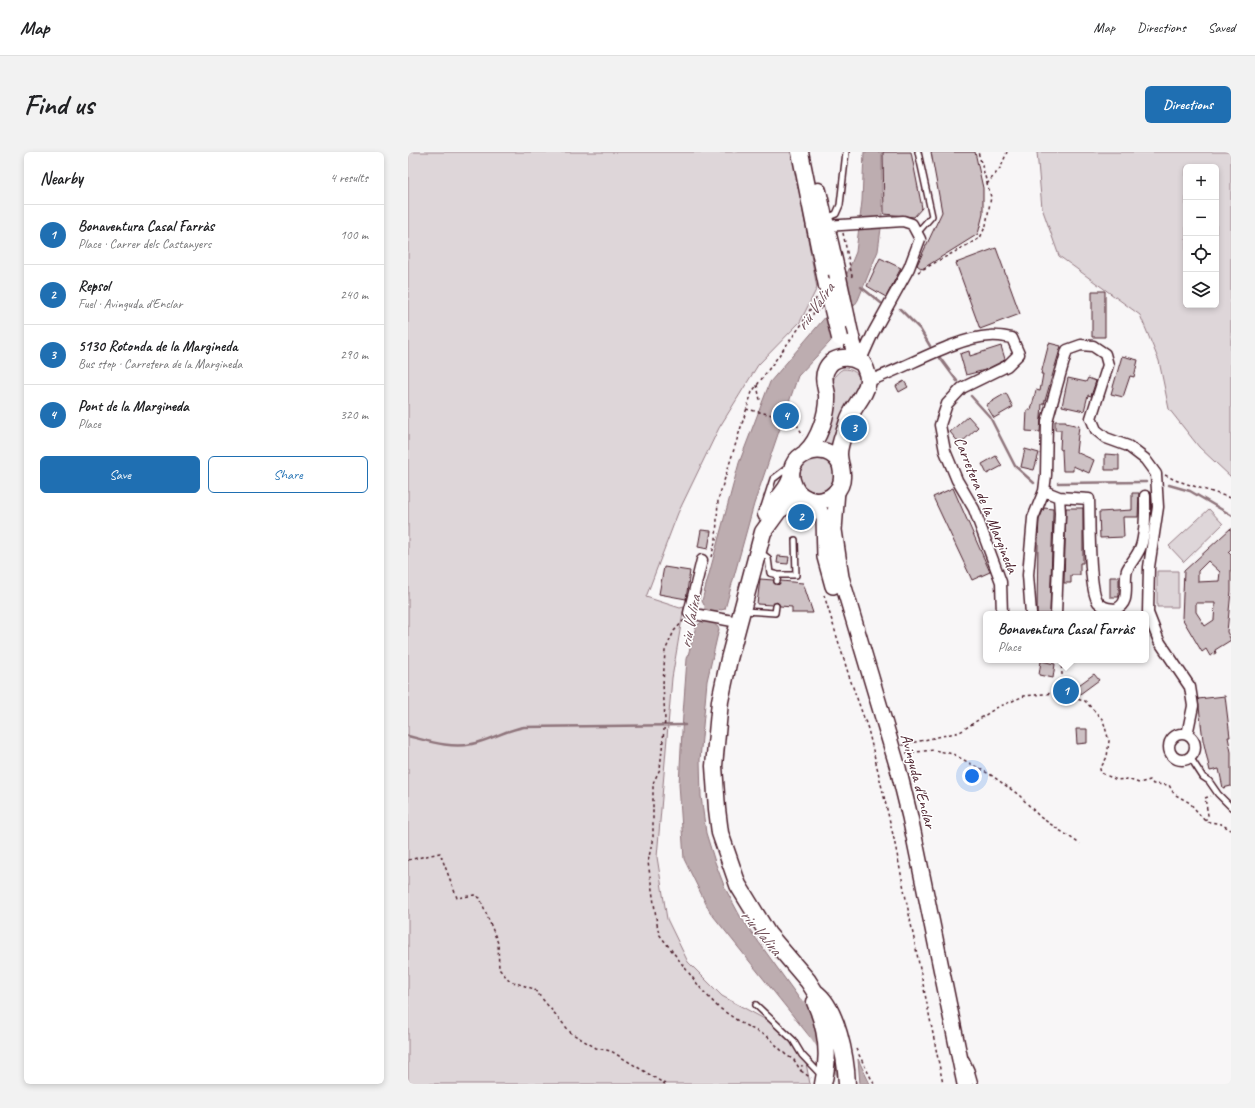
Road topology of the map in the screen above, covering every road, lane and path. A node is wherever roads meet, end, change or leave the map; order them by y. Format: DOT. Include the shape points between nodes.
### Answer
graph roads {
  1 [pos="800,152"];
  2 [pos="811,152"];
  3 [pos="846,152"];
  4 [pos="918,152"];
  5 [pos="978,152"];
  6 [pos="1007,152"];
  7 [pos="987,184"];
  8 [pos="826,222"];
  9 [pos="917,233"];
  10 [pos="909,268"];
  11 [pos="823,290"];
  12 [pos="837,360"];
  13 [pos="860,362"];
  14 [pos="868,381"];
  15 [pos="757,385"];
  16 [pos="760,400"];
  17 [pos="746,410"];
  18 [pos="805,444"];
  19 [pos="841,466"];
  20 [pos="793,471"];
  21 [pos="1156,474"];
  22 [pos="837,490"];
  23 [pos="1044,491"];
  24 [pos="1145,496"];
  25 [pos="1059,497"];
  26 [pos="1231,498"];
  27 [pos="811,500"];
  28 [pos="764,525"];
  29 [pos="795,540"];
  30 [pos="757,551"];
  31 [pos="706,560"];
  32 [pos="823,590"];
  33 [pos="776,606"];
  34 [pos="1002,611"];
  35 [pos="1031,611"];
  36 [pos="1056,611"];
  37 [pos="1148,611"];
  38 [pos="691,613"];
  39 [pos="1149,616"];
  40 [pos="735,617"];
  41 [pos="1061,663"];
  42 [pos="1065,692"];
  43 [pos="1187,735"];
  44 [pos="892,749"];
  45 [pos="1190,757"];
  46 [pos="1218,794"];
  47 [pos="1231,807"];
  48 [pos="1205,821"];
  49 [pos="1231,830"];
  50 [pos="1080,844"];
  51 [pos="408,860"];
  52 [pos="756,1005"];
  53 [pos="828,1020"];
  54 [pos="856,1049"];
  55 [pos="802,1055"];
  56 [pos="960,1057"];
  57 [pos="845,1065"];
  58 [pos="801,1071"];
  59 [pos="823,1076"];
  60 [pos="665,1084"];
  61 [pos="848,1084"];
  62 [pos="874,1084"];
  63 [pos="943,1084"];
  64 [pos="956,1084"];
  65 [pos="965,1084"];
  66 [pos="975,1084"];
  1 -- 11 [label="highway"];
  2 -- 8 [label="highway"];
  3 -- 8 [label="lane" via="840,205 836,214"];
  4 -- 9 [label="lane" via="932,216"];
  5 -- 7 [label="path"];
  6 -- 7 [label="path" via="1000,167"];
  7 -- 10 [label="path" via="991,197 986,225 980,238 919,273"];
  8 -- 9 [label="street" via="847,224 903,221 912,224"];
  8 -- 13 [label="highway, bridge" via="847,319"];
  9 -- 10 [label="street" via="920,239 919,246"];
  10 -- 13 [label="street"];
  11 -- 12 [label="highway, bridge" via="840,338"];
  11 -- 15 [label="path" via="802,324"];
  12 -- 13 [label="highway" via="848,357"];
  12 -- 18 [label="highway" via="826,370 824,378 827,403 816,438"];
  13 -- 14 [label="highway" via="865,367"];
  14 -- 19 [label="highway" via="848,420 839,453"];
  14 -- 34 [label="street, Carretera de la Margineda" via="970,340 991,336 1012,338 1019,354 1007,366 962,388 947,404 940,425 945,451 957,480 974,509 1002,582"];
  15 -- 16 [label="path"];
  15 -- 17 [label="path"];
  17 -- 18 [label="path" via="784,416 796,423"];
  17 -- 31 [label="path" via="718,500 716,539"];
  18 -- 19 [label="highway" via="816,450 828,452"];
  18 -- 20 [label="highway"];
  19 -- 22 [label="highway" via="842,479"];
  20 -- 27 [label="highway" via="796,491"];
  20 -- 28 [label="highway" via="789,486 774,502"];
  21 -- 23 [label="street" via="1145,459 1128,446 1106,438 1096,430 1091,418 1108,365 1105,354 1093,346 1081,345 1068,350 1047,421"];
  21 -- 26 [label="path"];
  21 -- 37 [label="street" via="1158,507 1149,567"];
  22 -- 27 [label="highway" via="827,498"];
  22 -- 44 [label="main road, Avinguda d'Enclar" via="834,530 841,577"];
  23 -- 25 [label="street"];
  23 -- 35 [label="street" via="1033,518 1028,575"];
  24 -- 25 [label="street" via="1141,546 1127,570 1126,596 1123,603 1115,609 1105,607 1099,602 1092,586 1089,499"];
  25 -- 36 [label="street"];
  27 -- 28 [label="highway" via="791,504 779,510"];
  27 -- 64 [label="main road, Avinguda d'Enclar" via="824,518 825,557 894,784"];
  28 -- 30 [label="highway"];
  29 -- 30 [label="lane" via="796,575 777,578 770,573 768,558"];
  30 -- 40 [label="highway"];
  31 -- 38 [label="street"];
  32 -- 63 [label="path" via="868,729 894,839"];
  33 -- 40 [label="lane" via="775,613"];
  38 -- 40 [label="street"];
  38 -- 58 [label="path" via="668,642 665,651 665,720 660,769 653,783 653,837 648,862 659,934 718,1007 768,1037 794,1060"];
  39 -- 43 [label="street" via="1159,641 1190,687 1193,706"];
  40 -- 53 [label="highway" via="720,701 714,759 720,833 746,902 768,934 822,997"];
  41 -- 42 [label="path"];
  42 -- 44 [label="path" via="1024,696 996,708 960,732"];
  42 -- 48 [label="path" via="1085,701 1103,720 1109,741 1107,757 1100,769 1102,773 1116,780 1126,779 1139,783 1150,780 1154,784 1169,785 1174,794 1190,803"];
  43 -- 45 [label="street" via="1195,745"];
  43 -- 45 [label="street" via="1174,736 1169,743 1169,751 1178,760 1187,760"];
  44 -- 50 [label="path" via="914,753 934,750 954,754 1020,795 1040,817"];
  44 -- 56 [label="main road, Avinguda d'Enclar" via="918,852"];
  45 -- 46 [label="lane" via="1202,777"];
  46 -- 47 [label="lane"];
  46 -- 48 [label="path" via="1205,798 1208,815"];
  48 -- 49 [label="path" via="1221,824"];
  51 -- 60 [label="path" via="440,854 457,898 474,895 480,898 498,943 499,969 510,981 534,989 571,1033 596,1048 611,1051"];
  52 -- 55 [label="lane" via="793,1040"];
  53 -- 57 [label="highway" via="840,1040"];
  53 -- 59 [label="highway"];
  54 -- 62 [label="path"];
  55 -- 58 [label="path"];
  55 -- 59 [label="lane"];
  56 -- 65 [label="main road, Avinguda d'Enclar"];
  56 -- 66 [label="lane" via="966,1059"];
  57 -- 59 [label="highway" via="843,1062 832,1061"];
  57 -- 61 [label="highway"];
  58 -- 59 [label="path"];
}
